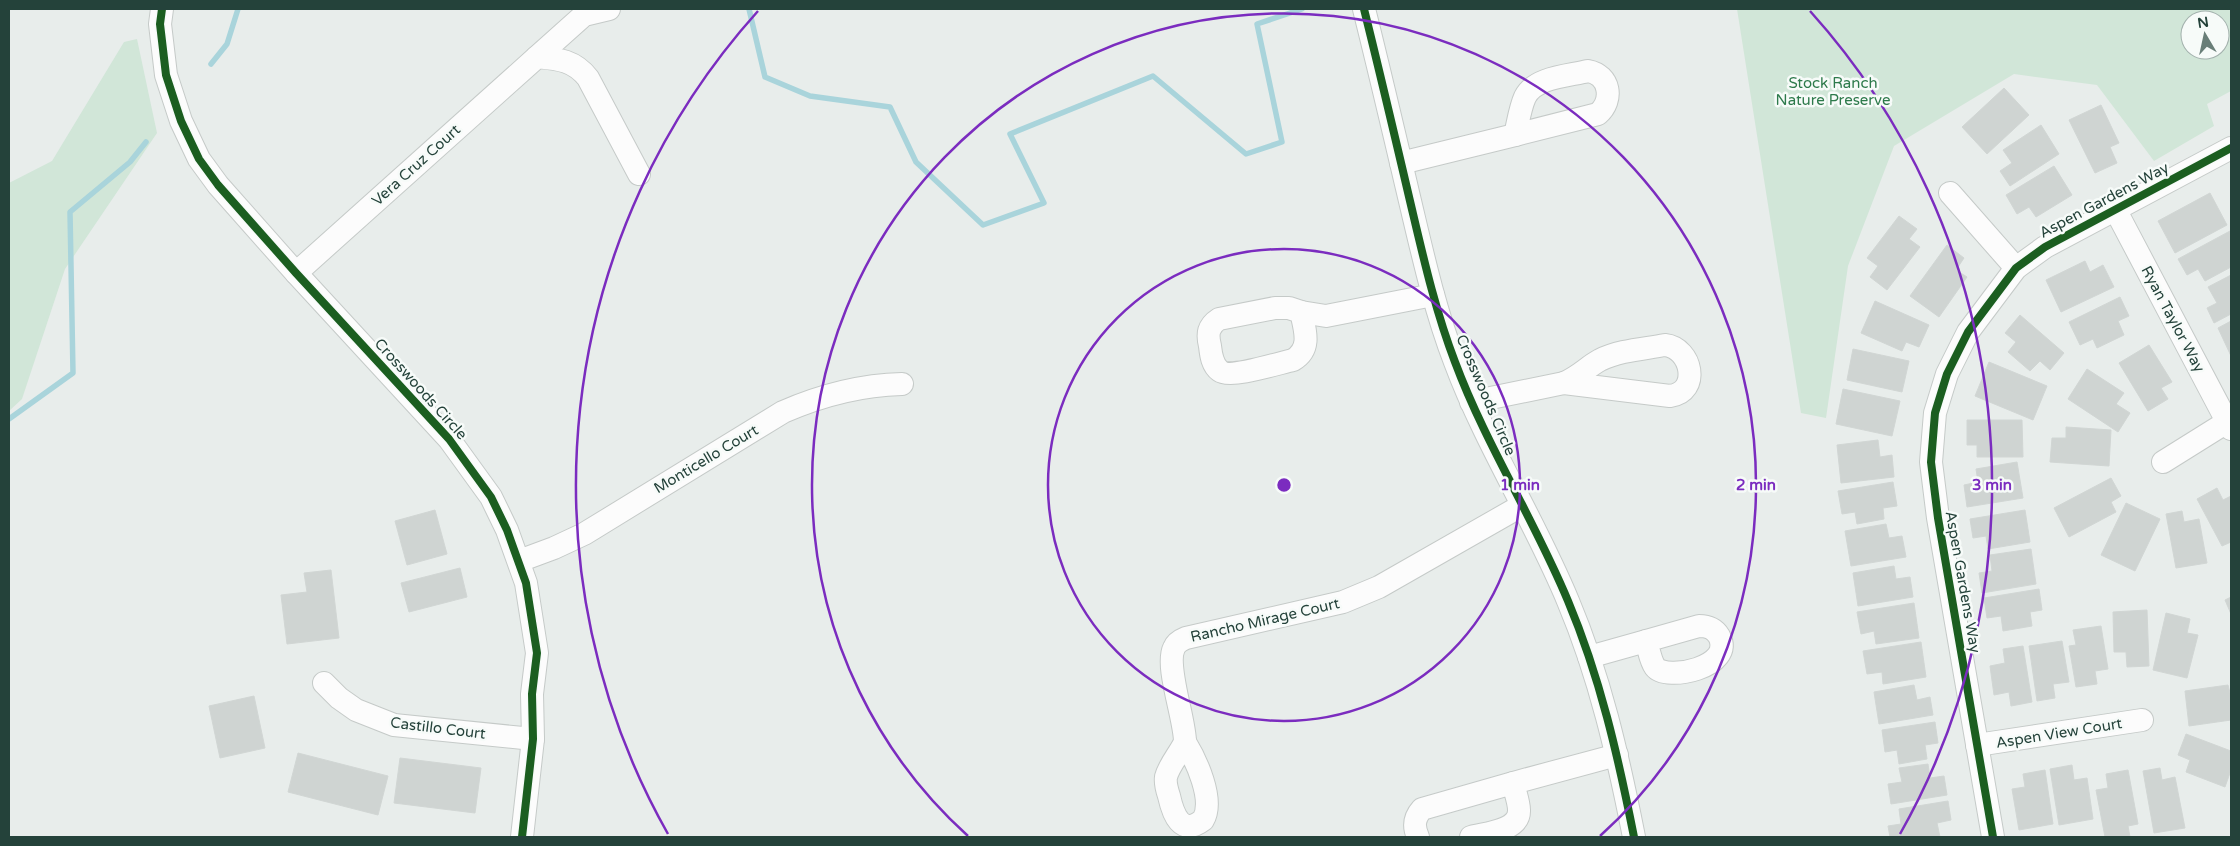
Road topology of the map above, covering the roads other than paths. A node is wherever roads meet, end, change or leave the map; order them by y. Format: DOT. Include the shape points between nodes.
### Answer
graph roads {
  1 [pos="162,9"];
  2 [pos="609,9"];
  3 [pos="1364,9"];
  4 [pos="537,57"];
  5 [pos="1515,135"];
  6 [pos="2231,148"];
  7 [pos="1401,163"];
  8 [pos="639,174"];
  9 [pos="1950,192"];
  10 [pos="2115,209"];
  11 [pos="2016,268"];
  12 [pos="296,273"];
  13 [pos="1433,295"];
  14 [pos="1301,312"];
  15 [pos="1564,383"];
  16 [pos="902,384"];
  17 [pos="1471,402"];
  18 [pos="2229,426"];
  19 [pos="2163,462"];
  20 [pos="1521,506"];
  21 [pos="519,561"];
  22 [pos="1646,641"];
  23 [pos="1589,657"];
  24 [pos="324,683"];
  25 [pos="2142,720"];
  26 [pos="533,739"];
  27 [pos="1185,742"];
  28 [pos="1977,745"];
  29 [pos="1617,755"];
  30 [pos="1513,783"];
  31 [pos="522,837"];
  32 [pos="1418,837"];
  33 [pos="1472,837"];
  34 [pos="1634,837"];
  35 [pos="1993,837"];
  1 -- 12 [label="street, Crosswoods Circle" via="160,24 166,75 195,152 218,185"];
  2 -- 4 [label="street, Vera Cruz Court" via="584,15"];
  3 -- 7 [label="street, Crosswoods Circle"];
  4 -- 8 [label="street" via="566,60 580,68"];
  4 -- 12 [label="street, Vera Cruz Court"];
  5 -- 7 [label="street"];
  6 -- 10 [label="street, Aspen Gardens Way"];
  7 -- 13 [label="street, Crosswoods Circle"];
  9 -- 11 [label="street"];
  10 -- 11 [label="street, Aspen Gardens Way" via="2045,247"];
  10 -- 18 [label="street, Ryan Taylor Way"];
  11 -- 28 [label="street, Aspen Gardens Way" via="1968,332 1947,374 1935,413 1931,462 1938,518"];
  12 -- 21 [label="street, Crosswoods Circle" via="466,460 491,497"];
  13 -- 14 [label="street" via="1326,316"];
  13 -- 17 [label="street, Crosswoods Circle"];
  15 -- 15 [label="street" via="1579,377 1599,360 1665,345 1681,350 1690,374 1684,391 1670,396"];
  15 -- 17 [label="street"];
  16 -- 21 [label="street, Monticello Court" via="846,389 814,398 783,412 584,534"];
  17 -- 20 [label="street, Crosswoods Circle"];
  18 -- 19 [label="street"];
  20 -- 23 [label="street, Crosswoods Circle" via="1564,592"];
  20 -- 27 [label="street, Rancho Mirage Court" via="1378,587 1343,602 1179,642 1172,662"];
  21 -- 26 [label="street, Crosswoods Circle" via="537,653 532,694"];
  22 -- 23 [label="street"];
  23 -- 29 [label="street, Crosswoods Circle"];
  24 -- 26 [label="street, Castillo Court" via="356,710 394,725"];
  25 -- 28 [label="street, Aspen View Court"];
  26 -- 31 [label="street, Crosswoods Circle"];
  28 -- 35 [label="street, Aspen Gardens Way"];
  29 -- 30 [label="street"];
  29 -- 34 [label="street, Crosswoods Circle"];
  30 -- 32 [label="street" via="1422,809 1414,824"];
  30 -- 33 [label="street" via="1518,819 1506,828"];
}
